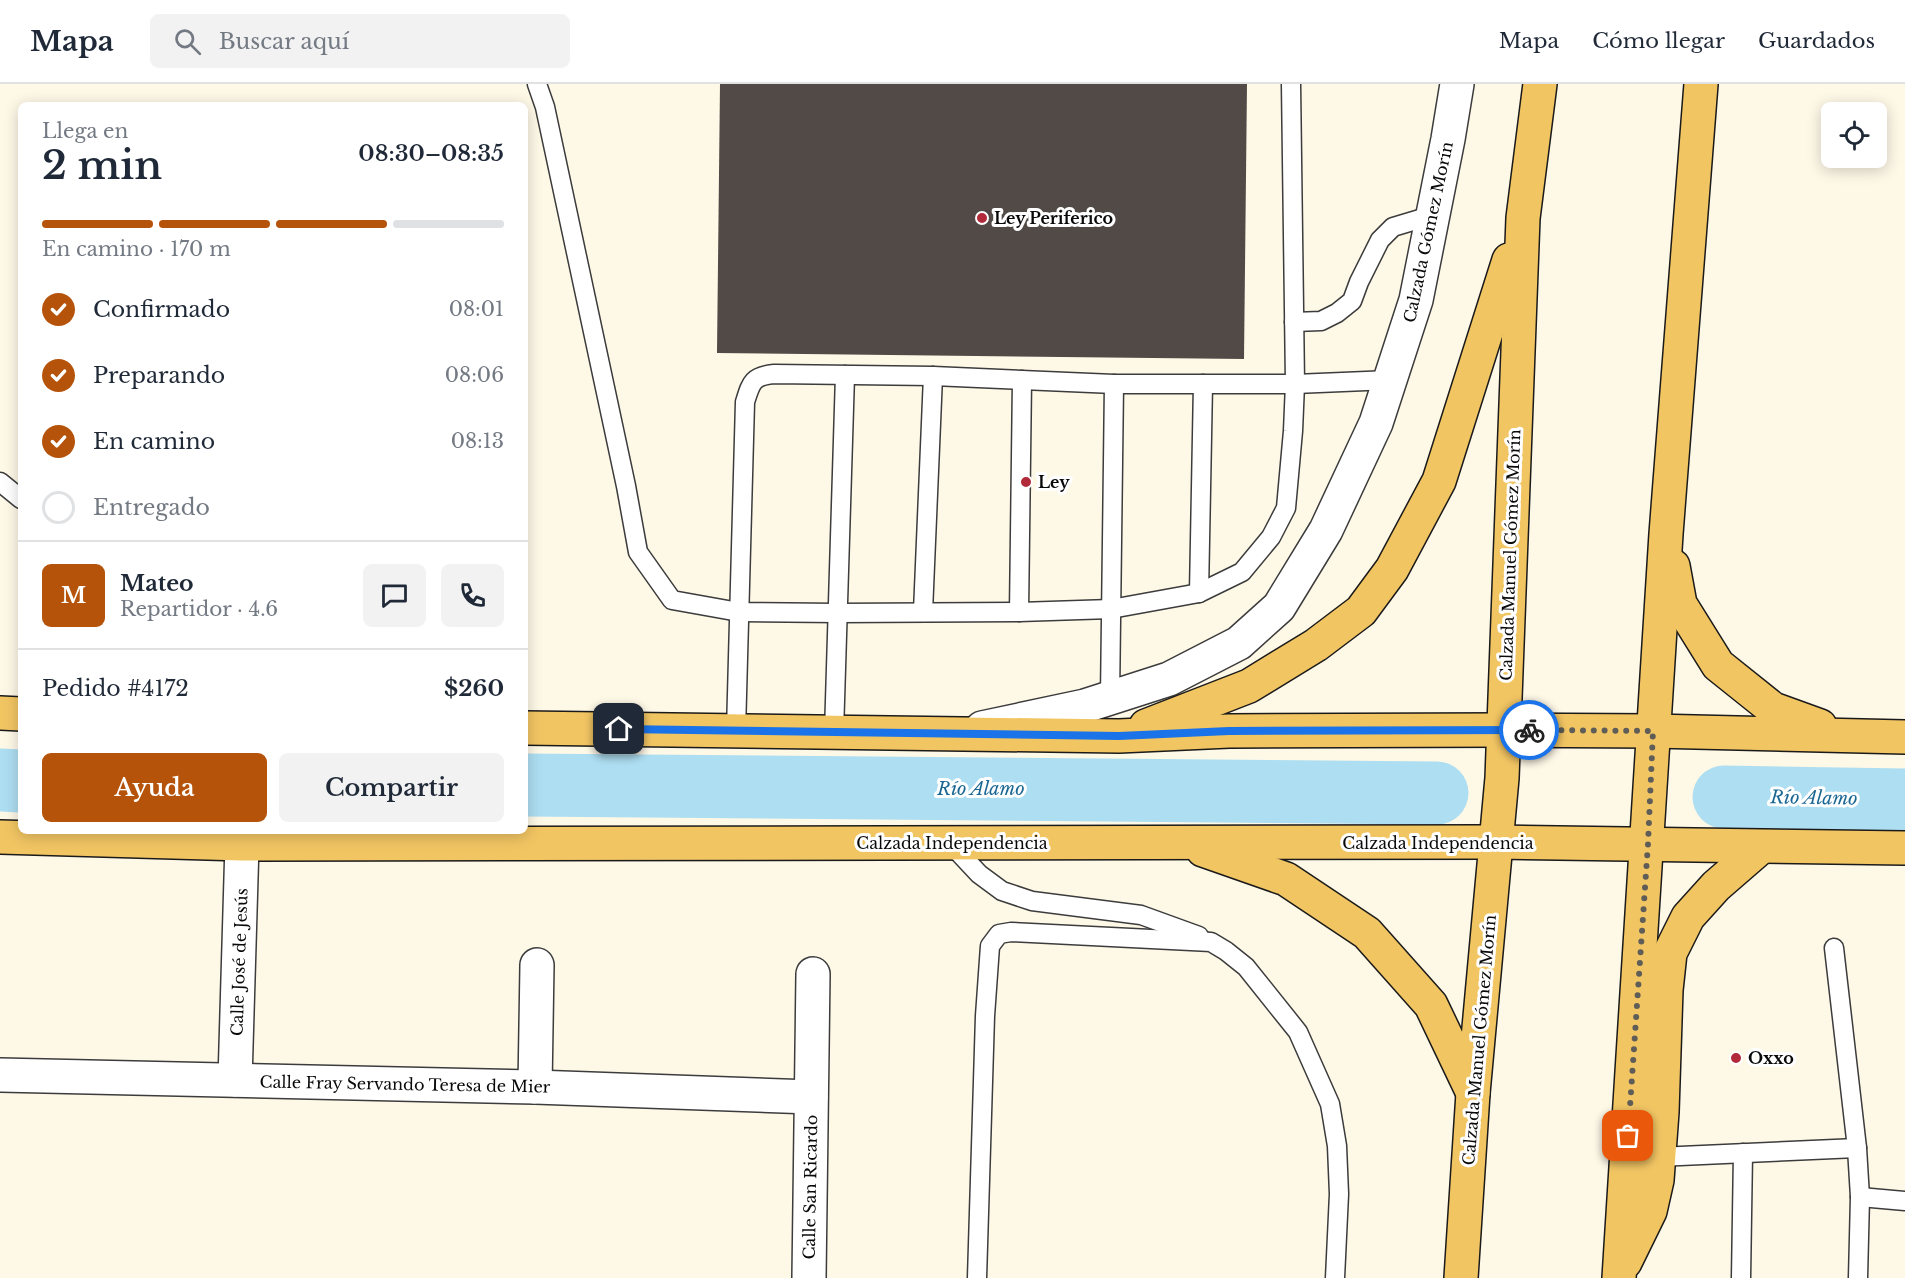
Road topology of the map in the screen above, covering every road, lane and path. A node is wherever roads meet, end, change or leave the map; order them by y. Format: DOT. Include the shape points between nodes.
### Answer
graph roads {
  1 [pos="537,84"];
  2 [pos="1291,84"];
  3 [pos="1457,84"];
  4 [pos="1540,84"];
  5 [pos="1701,84"];
  6 [pos="1433,215"];
  7 [pos="1523,218"];
  8 [pos="1294,322"];
  9 [pos="845,375"];
  10 [pos="933,376"];
  11 [pos="1022,380"];
  12 [pos="1390,380"];
  13 [pos="1114,384"];
  14 [pos="1203,384"];
  15 [pos="1295,384"];
  16 [pos="0,482"];
  17 [pos="18,496"];
  18 [pos="1666,534"];
  19 [pos="1198,593"];
  20 [pos="1111,609"];
  21 [pos="739,612"];
  22 [pos="923,612"];
  23 [pos="1018,612"];
  24 [pos="838,613"];
  25 [pos="1110,698"];
  26 [pos="0,713"];
  27 [pos="18,714"];
  28 [pos="528,728"];
  29 [pos="1503,730"];
  30 [pos="736,731"];
  31 [pos="1653,731"];
  32 [pos="834,733"];
  33 [pos="952,734"];
  34 [pos="1119,736"];
  35 [pos="1847,736"];
  36 [pos="1905,737"];
  37 [pos="0,837"];
  38 [pos="1178,842"];
  39 [pos="1495,842"];
  40 [pos="950,843"];
  41 [pos="242,844"];
  42 [pos="1648,844"];
  43 [pos="1761,847"];
  44 [pos="1905,848"];
  45 [pos="1211,942"];
  46 [pos="1834,948"];
  47 [pos="537,965"];
  48 [pos="813,974"];
  49 [pos="0,1075"];
  50 [pos="236,1080"];
  51 [pos="535,1087"];
  52 [pos="1473,1093"];
  53 [pos="811,1097"];
  54 [pos="1857,1148"];
  55 [pos="1743,1153"];
  56 [pos="1658,1157"];
  57 [pos="1860,1197"];
  58 [pos="1905,1201"];
  59 [pos="1619,1276"];
  60 [pos="808,1278"];
  61 [pos="977,1278"];
  62 [pos="1335,1278"];
  63 [pos="1461,1278"];
  64 [pos="1741,1278"];
  65 [pos="1858,1278"];
  1 -- 21 [label="lane" via="638,552 672,600"];
  2 -- 8 [label="lane"];
  3 -- 6 [label="street, Calzada Gómez Morín"];
  4 -- 7 [label="main road, Calzada Manuel Gómez Morín"];
  5 -- 18 [label="main road"];
  6 -- 8 [label="lane" via="1394,227 1380,240 1352,301 1337,313 1322,321"];
  6 -- 12 [label="street, Calzada Gómez Morín" via="1416,300"];
  7 -- 29 [label="main road, Calzada Manuel Gómez Morín"];
  7 -- 34 [label="main road" via="1439,481 1392,570 1361,611 1316,645 1249,686"];
  8 -- 15 [label="lane"];
  9 -- 10 [label="lane"];
  9 -- 21 [label="lane" via="774,374 751,382 745,402"];
  9 -- 24 [label="lane"];
  10 -- 11 [label="lane"];
  10 -- 22 [label="lane"];
  11 -- 13 [label="lane"];
  11 -- 23 [label="lane"];
  12 -- 15 [label="lane"];
  12 -- 25 [label="street, Calzada Gómez Morín" via="1376,423 1326,530 1279,607 1239,643 1170,679"];
  13 -- 14 [label="lane"];
  13 -- 20 [label="lane"];
  14 -- 15 [label="lane"];
  14 -- 19 [label="lane"];
  15 -- 19 [label="lane" via="1286,508 1271,537 1242,572"];
  16 -- 17 [label="lane"];
  18 -- 31 [label="main road"];
  18 -- 35 [label="main road" via="1680,604 1718,665 1773,709"];
  19 -- 20 [label="lane"];
  20 -- 23 [label="lane"];
  20 -- 25 [label="lane"];
  21 -- 24 [label="lane"];
  21 -- 30 [label="lane"];
  22 -- 23 [label="lane"];
  22 -- 24 [label="lane"];
  24 -- 32 [label="lane"];
  25 -- 33 [label="street, Calzada Gómez Morín"];
  26 -- 27 [label="main road"];
  28 -- 30 [label="main road"];
  29 -- 31 [label="main road"];
  29 -- 34 [label="main road" via="1229,731"];
  29 -- 39 [label="main road, Calzada Manuel Gómez Morín"];
  30 -- 32 [label="main road"];
  31 -- 35 [label="main road"];
  31 -- 42 [label="main road"];
  32 -- 33 [label="main road"];
  33 -- 34 [label="main road"];
  35 -- 36 [label="main road"];
  37 -- 41 [label="main road, Calzada Independencia"];
  38 -- 39 [label="main road, Calzada Independencia"];
  38 -- 40 [label="main road, Calzada Independencia"];
  38 -- 52 [label="main road" via="1286,879 1367,933 1431,1005"];
  39 -- 42 [label="main road, Calzada Independencia"];
  39 -- 52 [label="main road, Calzada Manuel Gómez Morín"];
  40 -- 41 [label="main road, Calzada Independencia"];
  40 -- 45 [label="lane" via="978,874 1002,891 1032,901 1141,915"];
  41 -- 50 [label="street, Calle José de Jesús"];
  42 -- 43 [label="main road, Calzada Independencia"];
  42 -- 59 [label="main road"];
  43 -- 44 [label="main road, Calzada Independencia"];
  43 -- 56 [label="main road" via="1688,917 1670,953"];
  45 -- 61 [label="lane" via="1011,932 999,934 994,940 990,946 985,1016"];
  45 -- 62 [label="lane" via="1246,967 1298,1032 1330,1104 1339,1194"];
  46 -- 54 [label="lane"];
  47 -- 51 [label="street"];
  48 -- 53 [label="street, Calle San Ricardo"];
  49 -- 50 [label="street, Calle Fray Servando Teresa de Mier"];
  50 -- 51 [label="street, Calle Fray Servando Teresa de Mier"];
  51 -- 53 [label="street, Calle Fray Servando Teresa de Mier"];
  52 -- 63 [label="main road, Calzada Manuel Gómez Morín"];
  53 -- 60 [label="street, Calle San Ricardo"];
  54 -- 55 [label="lane"];
  54 -- 57 [label="lane"];
  55 -- 56 [label="lane"];
  55 -- 64 [label="lane"];
  56 -- 59 [label="main road" via="1650,1211"];
  57 -- 58 [label="lane"];
  57 -- 65 [label="lane"];
}
